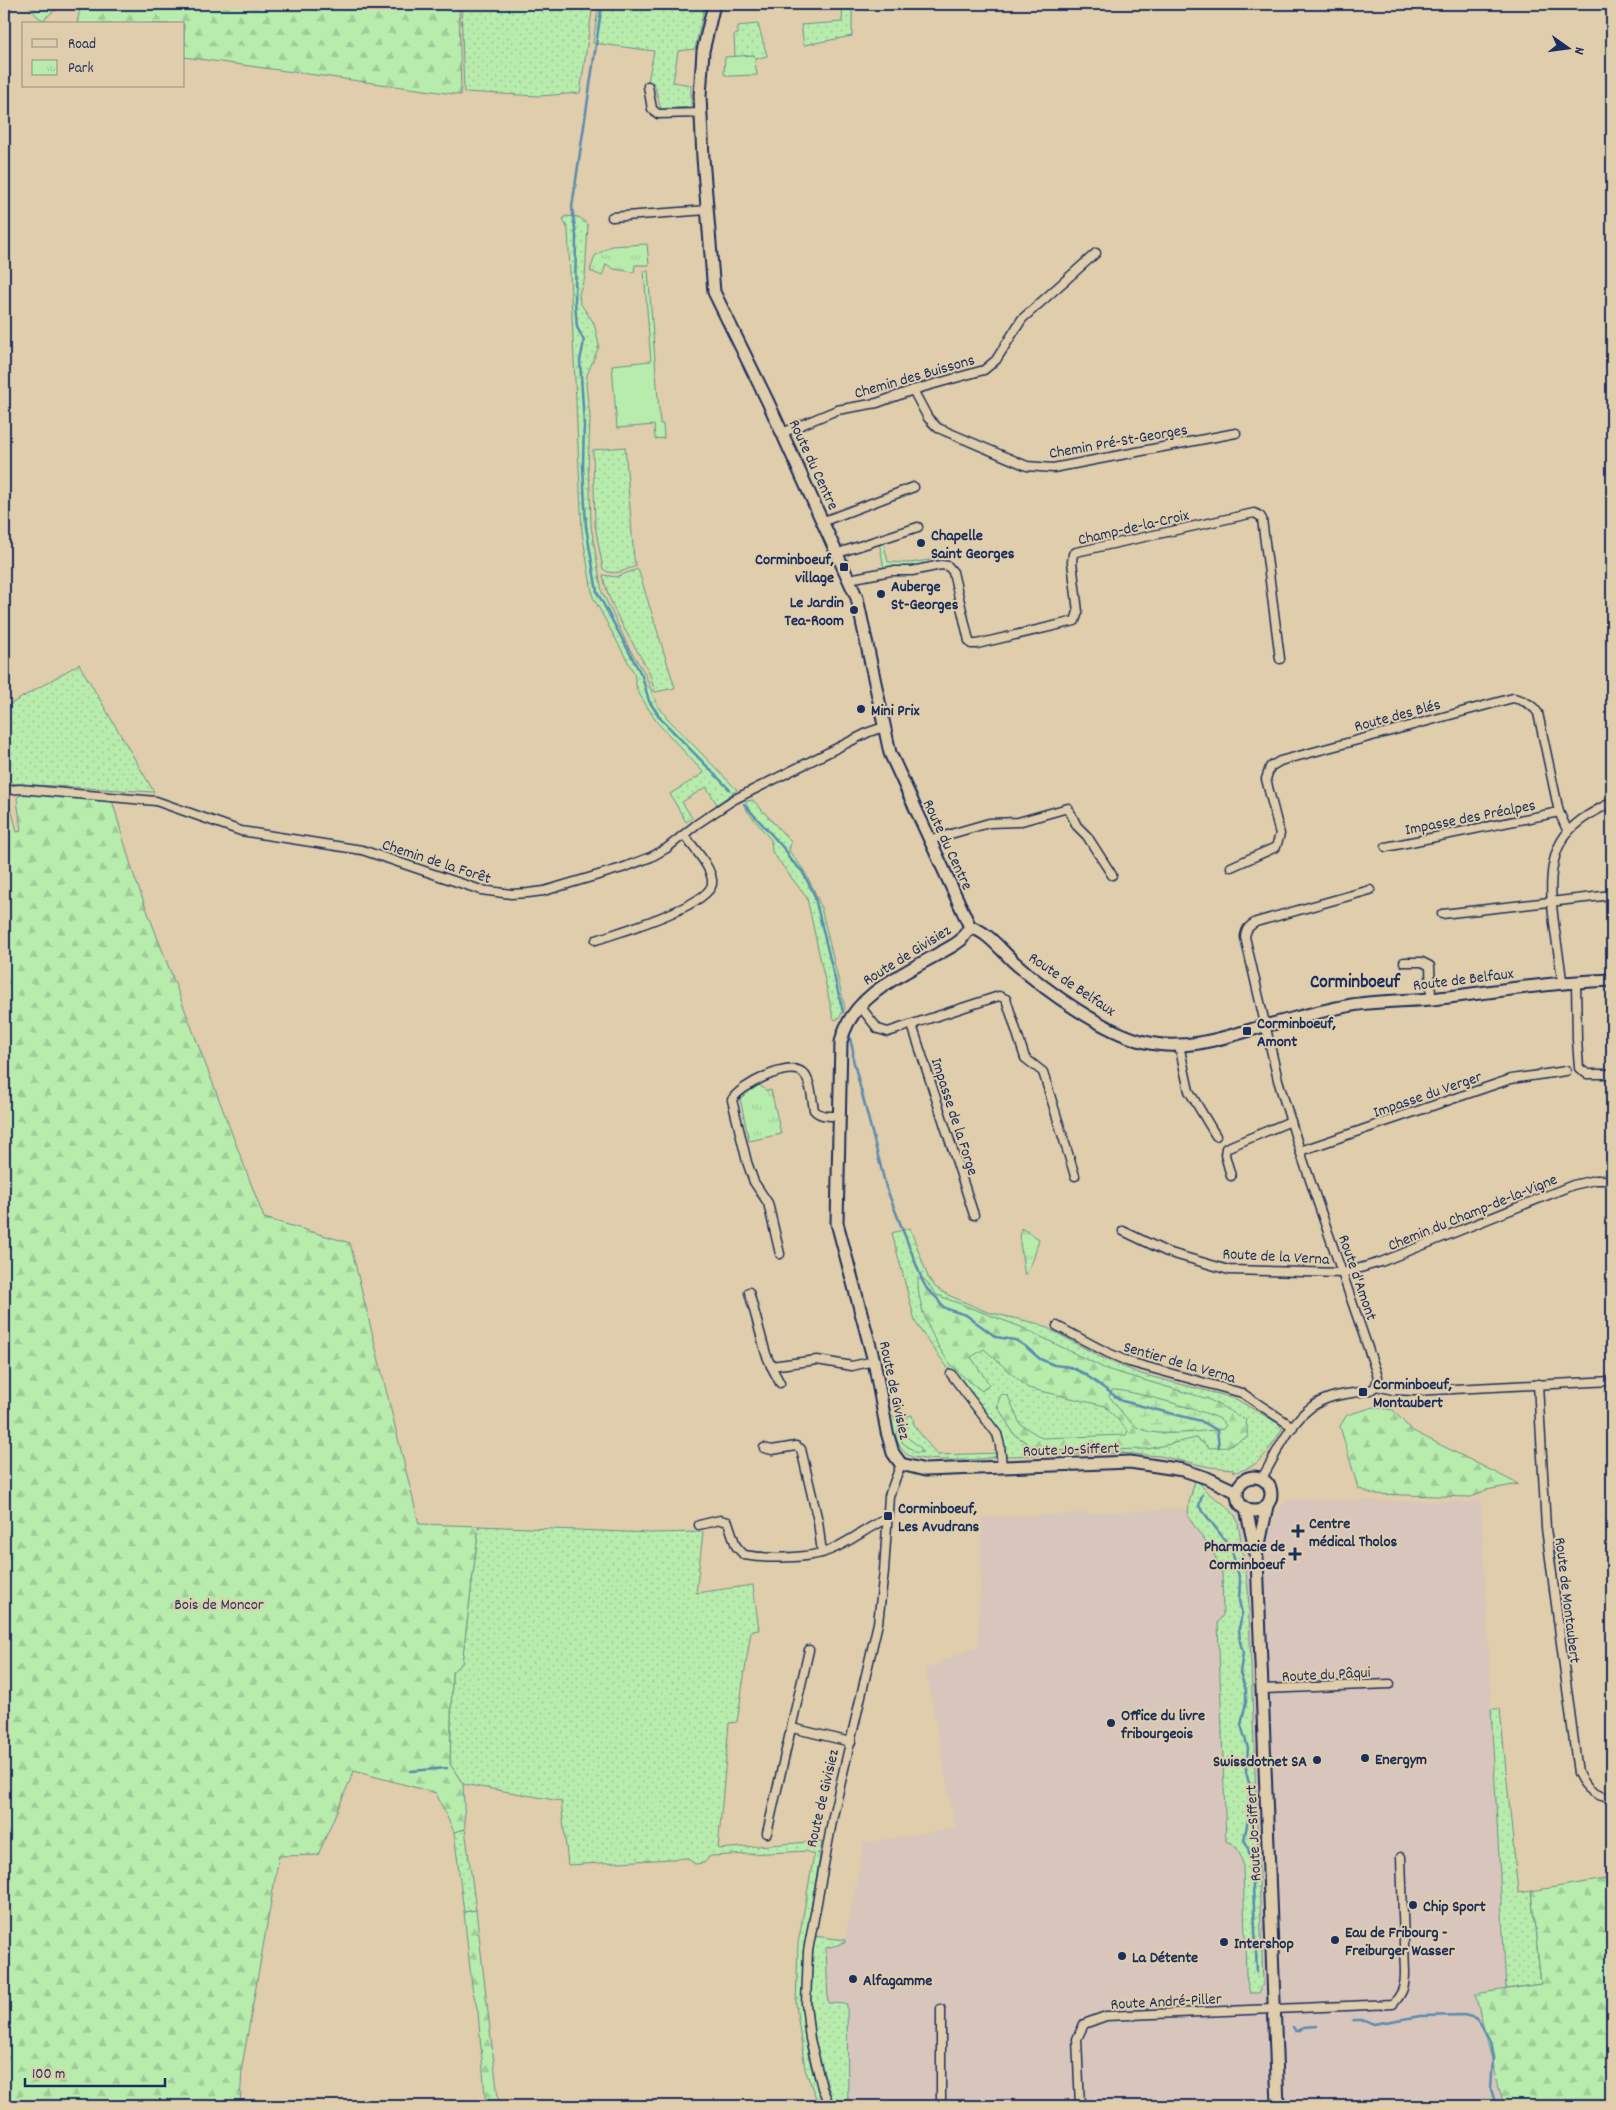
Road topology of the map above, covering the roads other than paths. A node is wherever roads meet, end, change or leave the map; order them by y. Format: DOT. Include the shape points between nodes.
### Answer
graph roads {
  1 [pos="714,4"];
  2 [pos="648,86"];
  3 [pos="701,113"];
  4 [pos="707,210"];
  5 [pos="612,217"];
  6 [pos="1096,253"];
  7 [pos="913,390"];
  8 [pos="782,433"];
  9 [pos="1236,433"];
  10 [pos="914,487"];
  11 [pos="824,521"];
  12 [pos="918,527"];
  13 [pos="838,552"];
  14 [pos="849,579"];
  15 [pos="1280,659"];
  16 [pos="884,727"];
  17 [pos="9,790"];
  18 [pos="1612,802"];
  19 [pos="1559,812"];
  20 [pos="1568,832"];
  21 [pos="684,834"];
  22 [pos="930,840"];
  23 [pos="1386,847"];
  24 [pos="1231,867"];
  25 [pos="1112,875"];
  26 [pos="1370,890"];
  27 [pos="1612,895"];
  28 [pos="1552,903"];
  29 [pos="1442,914"];
  30 [pos="970,927"];
  31 [pos="596,940"];
  32 [pos="1404,962"];
  33 [pos="1612,980"];
  34 [pos="1576,981"];
  35 [pos="1562,982"];
  36 [pos="1431,999"];
  37 [pos="859,1005"];
  38 [pos="912,1025"];
  39 [pos="1265,1026"];
  40 [pos="1178,1045"];
  41 [pos="1566,1071"];
  42 [pos="1612,1074"];
  43 [pos="839,1116"];
  44 [pos="1290,1121"];
  45 [pos="1216,1136"];
  46 [pos="1300,1151"];
  47 [pos="1075,1176"];
  48 [pos="1231,1176"];
  49 [pos="1612,1180"];
  50 [pos="974,1216"];
  51 [pos="1124,1231"];
  52 [pos="780,1254"];
  53 [pos="1344,1272"];
  54 [pos="749,1292"];
  55 [pos="1057,1326"];
  56 [pos="874,1361"];
  57 [pos="771,1366"];
  58 [pos="951,1374"];
  59 [pos="1612,1381"];
  60 [pos="780,1383"];
  61 [pos="1538,1384"];
  62 [pos="1376,1386"];
  63 [pos="1293,1427"];
  64 [pos="764,1448"];
  65 [pos="901,1464"];
  66 [pos="1002,1467"];
  67 [pos="1262,1478"];
  68 [pos="1237,1492"];
  69 [pos="1266,1506"];
  70 [pos="1246,1509"];
  71 [pos="888,1518"];
  72 [pos="699,1525"];
  73 [pos="822,1553"];
  74 [pos="1257,1558"];
  75 [pos="809,1650"];
  76 [pos="1390,1684"];
  77 [pos="1262,1689"];
  78 [pos="792,1728"];
  79 [pos="851,1742"];
  80 [pos="1612,1798"];
  81 [pos="767,1833"];
  82 [pos="1401,1857"];
  83 [pos="941,2009"];
  84 [pos="1274,2010"];
  85 [pos="830,2106"];
  86 [pos="941,2106"];
  87 [pos="1080,2106"];
  88 [pos="1278,2106"];
  1 -- 3 [label="street, Route du Centre" via="702,60"];
  2 -- 3 [label="street" via="655,113"];
  3 -- 4 [label="street, Route du Centre"];
  4 -- 5 [label="street"];
  4 -- 8 [label="street, Route du Centre" via="714,292"];
  6 -- 7 [label="street, Chemin des Buissons" via="1022,319 990,366"];
  7 -- 8 [label="street, Chemin des Buissons" via="877,403 837,410"];
  7 -- 9 [label="street, Chemin Pré-St-Georges" via="928,418 938,428 1027,466 1053,468"];
  8 -- 11 [label="street, Route du Centre"];
  10 -- 11 [label="street"];
  11 -- 13 [label="street, Route du Centre"];
  12 -- 13 [label="street"];
  13 -- 14 [label="street, Route du Centre"];
  14 -- 15 [label="street, Champ-de-la-Croix" via="948,566 953,572 969,640 971,644 977,644 1075,621 1078,612 1072,562 1076,552 1254,513 1262,519"];
  14 -- 16 [label="street, Route du Centre" via="857,598"];
  16 -- 21 [label="street, Chemin de la Forêt" via="751,790"];
  16 -- 22 [label="street, Route du Centre" via="895,767"];
  17 -- 21 [label="street, Chemin de la Forêt" via="156,801 241,831 362,850 481,890 511,894 544,891 637,864 667,848"];
  18 -- 20 [label="street"];
  19 -- 20 [label="street, Route des Blés"];
  19 -- 23 [label="street, Impasse des Préalpes"];
  19 -- 24 [label="street, Route des Blés" via="1538,713 1533,706 1513,698 1280,761 1270,767 1266,779 1280,834 1278,842 1274,850"];
  20 -- 28 [label="street" via="1559,847 1551,877"];
  21 -- 31 [label="street" via="711,872 712,884 708,893 660,919"];
  22 -- 25 [label="street" via="989,823 1018,822 1068,808"];
  22 -- 30 [label="street, Route du Centre"];
  26 -- 39 [label="street, Route d'Amont" via="1261,920 1248,927 1246,937"];
  27 -- 28 [label="street"];
  28 -- 29 [label="street"];
  28 -- 35 [label="street"];
  30 -- 37 [label="street, Route de Givisiez" via="961,940 885,985"];
  30 -- 40 [label="street, Route de Belfaux" via="990,938 1014,962 1091,1018 1140,1041"];
  32 -- 36 [label="street" via="1422,962 1430,966"];
  33 -- 34 [label="street, Route de Belfaux"];
  34 -- 35 [label="street, Route de Belfaux"];
  34 -- 42 [label="street" via="1579,1068 1587,1074"];
  35 -- 36 [label="street, Route de Belfaux"];
  36 -- 39 [label="street, Route de Belfaux" via="1350,1006"];
  37 -- 38 [label="street" via="883,1032"];
  37 -- 43 [label="street, Route de Givisiez" via="844,1030"];
  38 -- 47 [label="street" via="1000,996 1006,999 1026,1058 1043,1072"];
  38 -- 50 [label="street, Impasse de la Forge"];
  39 -- 40 [label="street, Route de Belfaux"];
  39 -- 44 [label="street, Route d'Amont"];
  40 -- 45 [label="street" via="1189,1091"];
  41 -- 46 [label="street, Impasse du Verger" via="1511,1079"];
  43 -- 52 [label="street" via="821,1115 814,1110 804,1073 797,1070 783,1070 759,1080 738,1092 732,1100 747,1162 754,1182 768,1203"];
  43 -- 56 [label="street, Route de Givisiez" via="837,1223"];
  44 -- 46 [label="street, Route d'Amont"];
  44 -- 48 [label="street" via="1226,1148"];
  46 -- 53 [label="street, Route d'Amont"];
  49 -- 53 [label="street, Chemin du Champ-de-la-Vigne" via="1573,1185 1381,1262"];
  51 -- 53 [label="street, Route de la Verna" via="1167,1252 1229,1270"];
  53 -- 62 [label="street, Route d'Amont" via="1377,1370"];
  54 -- 57 [label="street"];
  55 -- 63 [label="street, Sentier de la Verna" via="1129,1362 1235,1391"];
  56 -- 57 [label="street" via="852,1366 818,1360"];
  56 -- 65 [label="street, Route de Givisiez" via="887,1432 893,1453"];
  57 -- 60 [label="street"];
  58 -- 66 [label="street" via="996,1434"];
  59 -- 61 [label="street"];
  61 -- 62 [label="street" via="1414,1391"];
  61 -- 80 [label="street, Route de Montaubert" via="1546,1528 1578,1772 1590,1790"];
  62 -- 63 [label="street" via="1319,1402 1305,1411"];
  63 -- 67 [label="street"];
  64 -- 73 [label="street" via="796,1446 800,1449 818,1521"];
  65 -- 66 [label="street, Route Jo-Siffert" via="925,1470"];
  65 -- 71 [label="street, Route de Givisiez" via="890,1490"];
  66 -- 68 [label="street, Route Jo-Siffert" via="1130,1462 1183,1470"];
  67 -- 68 [label="street" via="1246,1479"];
  67 -- 69 [label="street" via="1271,1489 1271,1498"];
  68 -- 70 [label="street" via="1239,1502"];
  69 -- 70 [label="street" via="1257,1511"];
  69 -- 74 [label="street, Route Jo-Siffert"];
  70 -- 74 [label="street, Route Jo-Siffert"];
  71 -- 73 [label="street"];
  71 -- 79 [label="street, Route de Givisiez" via="880,1616"];
  72 -- 73 [label="street" via="720,1520 728,1522 736,1546 744,1554 793,1556"];
  74 -- 77 [label="street, Route Jo-Siffert"];
  75 -- 78 [label="street"];
  76 -- 77 [label="street, Route du Pâqui"];
  77 -- 84 [label="street, Route Jo-Siffert"];
  78 -- 79 [label="street"];
  78 -- 81 [label="street"];
  79 -- 85 [label="street, Route de Givisiez" via="826,1848 808,1951 806,2004 816,2066"];
  82 -- 84 [label="street, Route André-Piller" via="1405,1972 1402,1994 1393,2004"];
  83 -- 86 [label="street"];
  84 -- 87 [label="street, Route André-Piller" via="1106,2016 1084,2024 1077,2039"];
  84 -- 88 [label="street, Route Jo-Siffert"];
}
